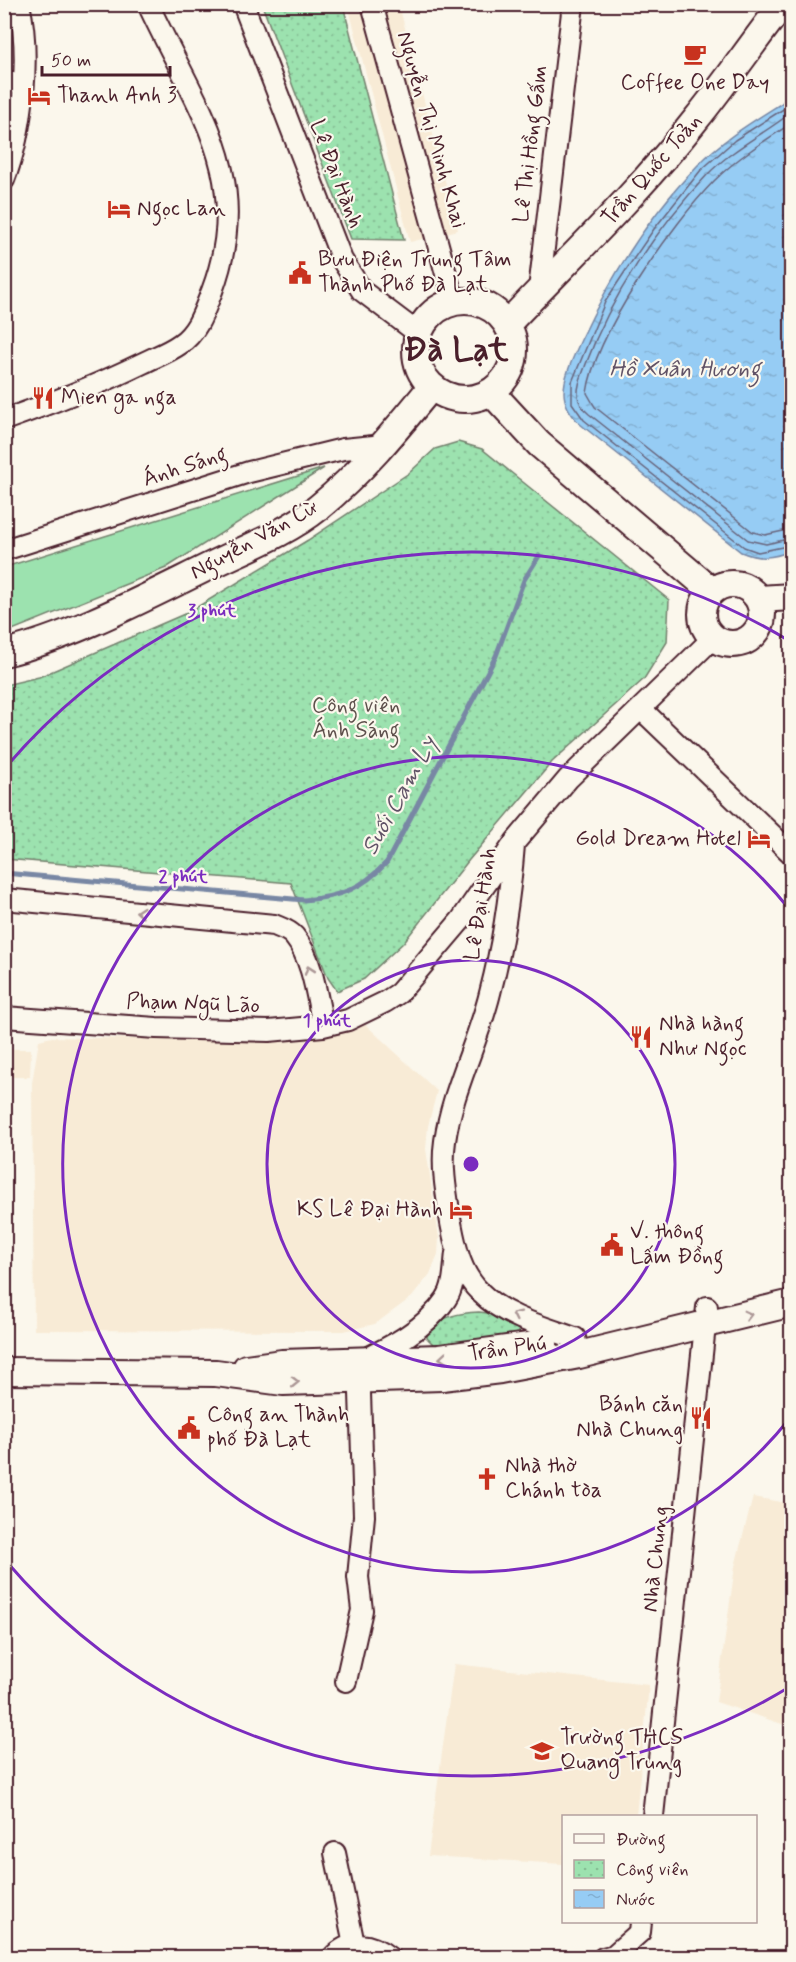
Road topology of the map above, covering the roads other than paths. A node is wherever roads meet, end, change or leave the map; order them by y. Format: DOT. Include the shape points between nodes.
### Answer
graph roads {
  1 [pos="19,4"];
  2 [pos="148,4"];
  3 [pos="243,4"];
  4 [pos="372,4"];
  5 [pos="573,4"];
  6 [pos="783,4"];
  7 [pos="14,82"];
  8 [pos="4,180"];
  9 [pos="539,290"];
  10 [pos="454,303"];
  11 [pos="507,324"];
  12 [pos="419,334"];
  13 [pos="432,386"];
  14 [pos="491,392"];
  15 [pos="4,420"];
  16 [pos="384,445"];
  17 [pos="4,550"];
  18 [pos="712,591"];
  19 [pos="792,597"];
  20 [pos="759,599"];
  21 [pos="714,638"];
  22 [pos="4,653"];
  23 [pos="642,710"];
  24 [pos="515,842"];
  25 [pos="792,854"];
  26 [pos="4,899"];
  27 [pos="4,1017"];
  28 [pos="323,1026"];
  29 [pos="456,1250"];
  30 [pos="792,1285"];
  31 [pos="792,1303"];
  32 [pos="706,1317"];
  33 [pos="577,1346"];
  34 [pos="4,1371"];
  35 [pos="359,1371"];
  36 [pos="346,1681"];
  37 [pos="653,1815"];
  38 [pos="335,1853"];
  39 [pos="641,1923"];
  40 [pos="354,1944"];
  41 [pos="332,1958"];
  42 [pos="390,1958"];
  43 [pos="603,1958"];
  1 -- 7 [label="street" via="24,39"];
  2 -- 15 [label="street" via="224,169 228,213 216,280 199,325 181,344 97,386"];
  3 -- 12 [label="street, Lê Đại Hành" via="342,260 362,291"];
  4 -- 10 [label="street, Nguyễn Thị Minh Khai"];
  5 -- 9 [label="street, Lê Thị Hồng Gấm"];
  6 -- 9 [label="main road, Trần Quốc Toản" via="698,118 585,246"];
  7 -- 8 [label="street" via="14,142"];
  9 -- 11 [label="main road, Trần Quốc Toản"];
  10 -- 11 [label="main road" via="484,305"];
  10 -- 12 [label="main road" via="432,314"];
  11 -- 14 [label="main road" via="513,338 511,368"];
  12 -- 13 [label="main road" via="418,362"];
  13 -- 14 [label="main road" via="460,398"];
  13 -- 16 [label="main road, Nguyễn Văn Cừ"];
  14 -- 18 [label="main road" via="538,444"];
  16 -- 17 [label="street, Ánh Sáng" via="343,449 249,472"];
  16 -- 22 [label="main road, Nguyễn Văn Cừ" via="315,511 285,528 104,616"];
  18 -- 20 [label="main road" via="737,584 746,586"];
  18 -- 21 [label="main road" via="701,615 707,632"];
  19 -- 20 [label="main road"];
  20 -- 21 [label="main road" via="762,617 755,634 740,643"];
  21 -- 23 [label="street, Lê Đại Hành"];
  23 -- 24 [label="street, Lê Đại Hành" via="568,779"];
  23 -- 25 [label="street"];
  24 -- 28 [label="street, Phạm Ngũ Lão" via="461,920 399,993 367,1011"];
  24 -- 29 [label="street, Lê Đại Hành" via="504,936 490,996 444,1143 446,1189"];
  28 -- 26 [label="street, one-way" via="303,953 294,937 274,925"];
  27 -- 28 [label="street, Phạm Ngũ Lão" via="156,1028 269,1031"];
  33 -- 29 [label="street, Lê Đại Hành, one-way" via="490,1300 467,1276"];
  29 -- 35 [label="street, Lê Đại Hành" via="453,1280 446,1298 412,1332"];
  30 -- 32 [label="main road, Trần Phú"];
  32 -- 31 [label="main road, Trần Phú, one-way"];
  32 -- 33 [label="main road, Trần Phú"];
  32 -- 37 [label="street, Nhà Chung"];
  33 -- 35 [label="main road, Trần Phú"];
  34 -- 35 [label="main road, Trần Phú" via="216,1373 282,1363"];
  35 -- 36 [label="street" via="364,1516 358,1577 362,1610"];
  38 -- 40 [label="street"];
  39 -- 43 [label="street" via="640,1932 614,1955"];
  40 -- 41 [label="street" via="342,1948"];
  40 -- 42 [label="street" via="368,1945"];
}
